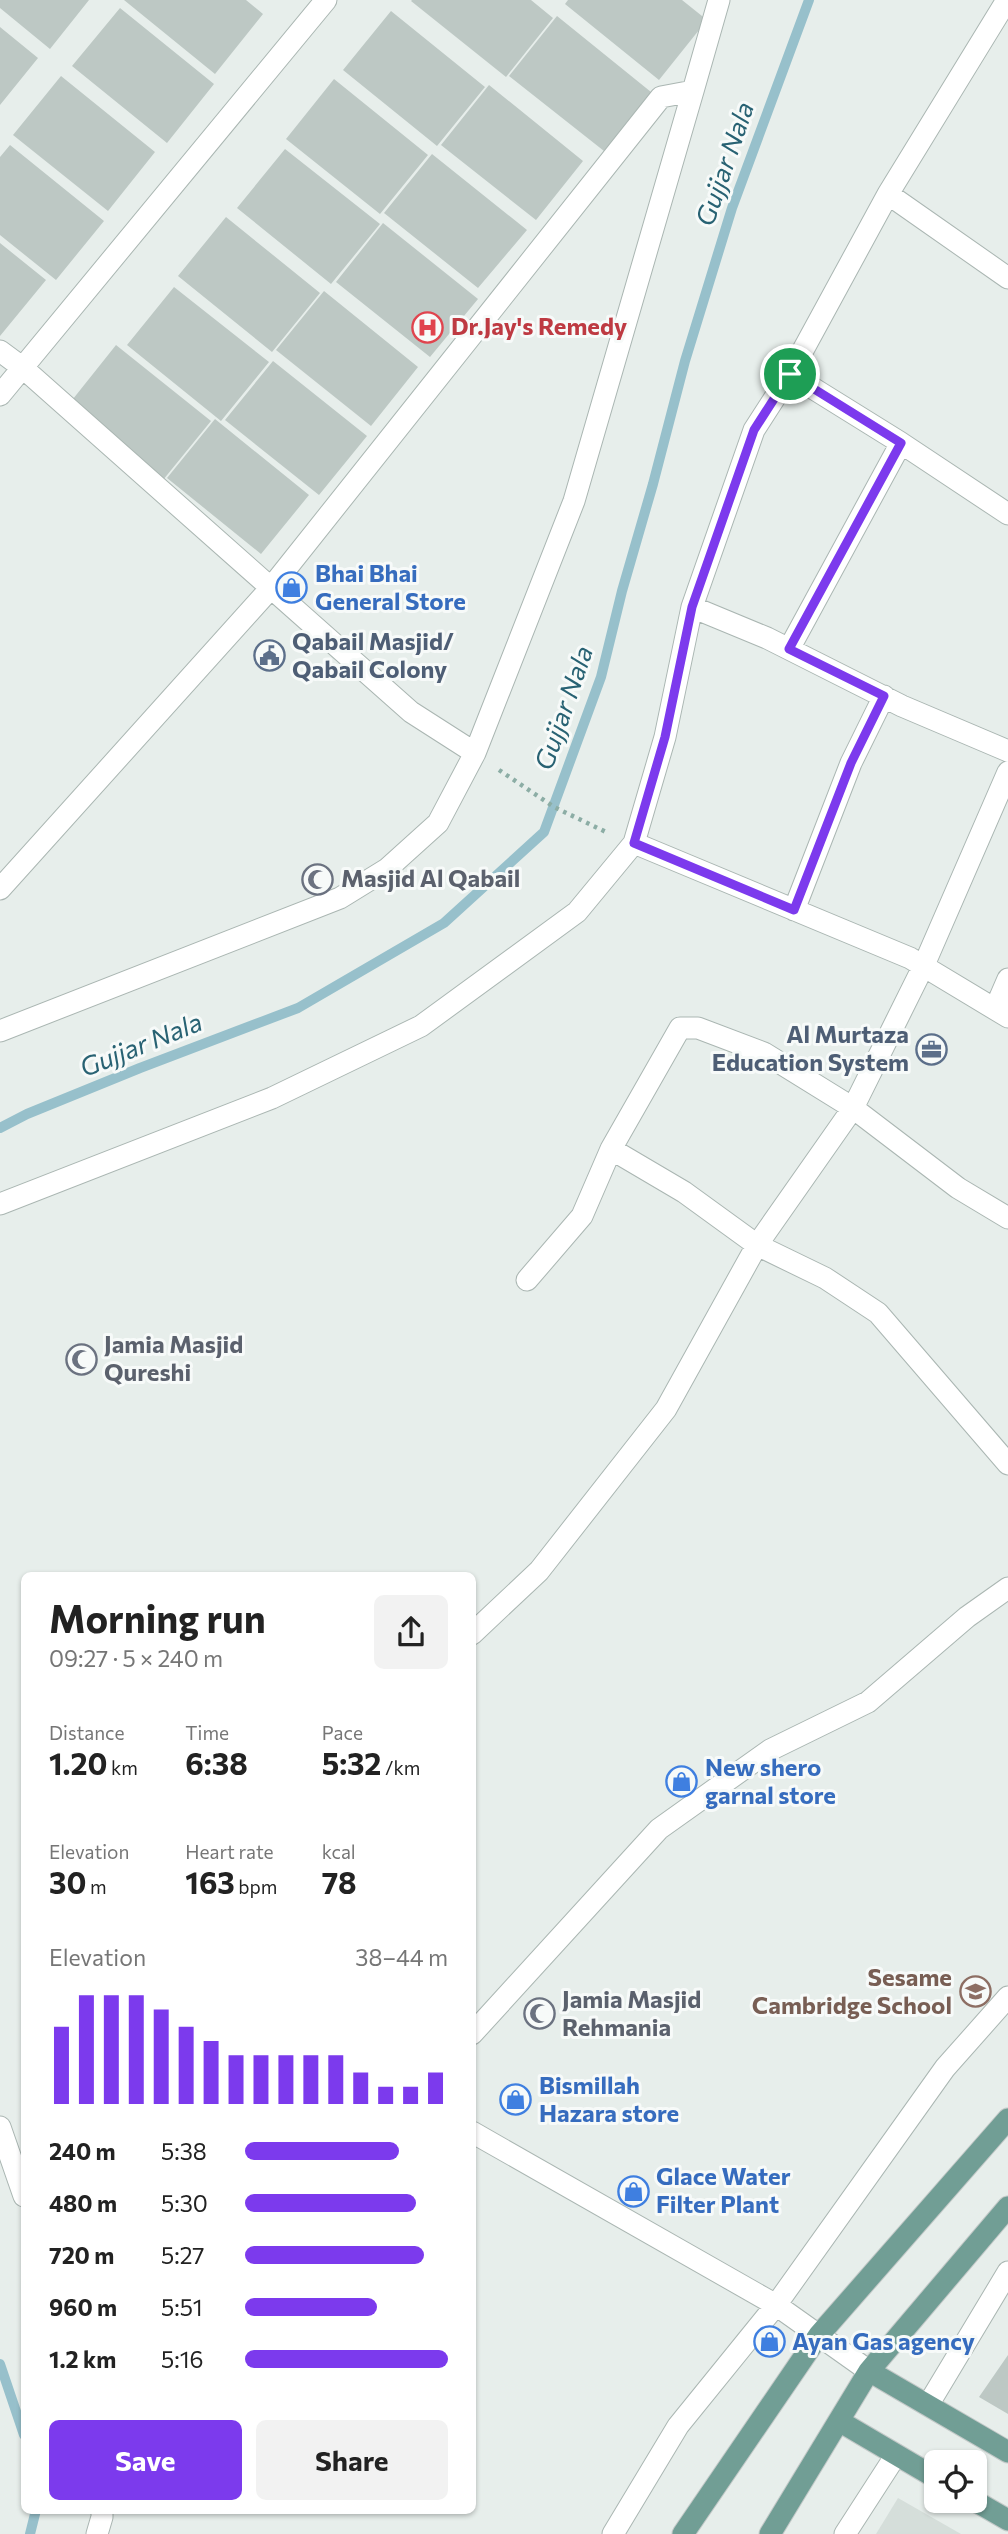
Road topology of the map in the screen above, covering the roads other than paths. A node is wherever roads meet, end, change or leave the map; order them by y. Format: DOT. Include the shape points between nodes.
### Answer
graph roads {
  1 [pos="326,0"];
  2 [pos="719,0"];
  3 [pos="1007,0"];
  4 [pos="1000,28"];
  5 [pos="693,91"];
  6 [pos="888,194"];
  7 [pos="1008,278"];
  8 [pos="0,351"];
  9 [pos="23,368"];
  10 [pos="790,374"];
  11 [pos="0,396"];
  12 [pos="901,443"];
  13 [pos="1008,514"];
  14 [pos="270,589"];
  15 [pos="692,607"];
  16 [pos="789,649"];
  17 [pos="884,696"];
  18 [pos="1008,751"];
  19 [pos="475,754"];
  20 [pos="1008,772"];
  21 [pos="634,843"];
  22 [pos="0,889"];
  23 [pos="794,910"];
  24 [pos="925,965"];
  25 [pos="1008,979"];
  26 [pos="1002,1013"];
  27 [pos="0,1031"];
  28 [pos="853,1108"];
  29 [pos="611,1149"];
  30 [pos="0,1204"];
  31 [pos="1008,1218"];
  32 [pos="757,1245"];
  33 [pos="527,1280"];
  34 [pos="1008,1464"];
  35 [pos="1008,1588"];
  36 [pos="476,1630"];
  37 [pos="1008,1997"];
  38 [pos="476,2030"];
  39 [pos="1008,2119"];
  40 [pos="0,2127"];
  41 [pos="476,2134"];
  42 [pos="21,2187"];
  43 [pos="1008,2207"];
  44 [pos="1008,2272"];
  45 [pos="776,2305"];
  46 [pos="819,2335"];
  47 [pos="869,2371"];
  48 [pos="928,2405"];
  49 [pos="839,2421"];
  50 [pos="1008,2452"];
  51 [pos="896,2455"];
  52 [pos="924,2471"];
  53 [pos="987,2508"];
  54 [pos="103,2514"];
  55 [pos="1008,2520"];
  56 [pos="97,2534"];
  57 [pos="613,2534"];
  58 [pos="683,2534"];
  59 [pos="770,2534"];
  60 [pos="845,2534"];
  1 -- 9 [label="street"];
  2 -- 5 [label="street"];
  3 -- 4 [label="street"];
  4 -- 6 [label="street"];
  5 -- 14 [label="street" via="661,97"];
  5 -- 19 [label="street" via="574,501"];
  6 -- 7 [label="street"];
  6 -- 10 [label="street"];
  8 -- 9 [label="street"];
  9 -- 11 [label="street"];
  9 -- 14 [label="street"];
  10 -- 12 [label="street"];
  10 -- 15 [label="street" via="754,430"];
  12 -- 13 [label="street"];
  12 -- 16 [label="street"];
  14 -- 19 [label="street" via="411,712"];
  14 -- 22 [label="street"];
  15 -- 16 [label="street"];
  15 -- 21 [label="street" via="665,737"];
  16 -- 17 [label="street"];
  17 -- 18 [label="street"];
  17 -- 23 [label="street" via="851,763"];
  19 -- 27 [label="street" via="438,823 387,869 340,898"];
  20 -- 24 [label="street"];
  21 -- 23 [label="street"];
  21 -- 30 [label="street" via="577,912 421,1026 272,1098"];
  23 -- 24 [label="street"];
  24 -- 26 [label="street"];
  24 -- 28 [label="street"];
  25 -- 26 [label="street"];
  28 -- 29 [label="street" via="764,1053 698,1028 680,1028"];
  28 -- 31 [label="street" via="958,1188"];
  28 -- 32 [label="street"];
  29 -- 32 [label="street" via="684,1192"];
  29 -- 33 [label="street" via="582,1216"];
  32 -- 34 [label="street" via="825,1278 878,1313"];
  32 -- 36 [label="street" via="666,1409 539,1571"];
  35 -- 38 [label="street" via="868,1702 771,1750 659,1829"];
  37 -- 45 [label="street" via="945,2068"];
  39 -- 46 [label="main road"];
  40 -- 42 [label="street"];
  41 -- 45 [label="street"];
  43 -- 47 [label="main road"];
  44 -- 48 [label="street"];
  45 -- 46 [label="street"];
  45 -- 57 [label="street" via="678,2426"];
  46 -- 47 [label="street"];
  46 -- 58 [label="main road"];
  47 -- 48 [label="main road"];
  47 -- 49 [label="main road"];
  48 -- 50 [label="main road"];
  49 -- 51 [label="main road"];
  49 -- 59 [label="main road"];
  51 -- 52 [label="main road"];
  51 -- 60 [label="street"];
  53 -- 55 [label="main road"];
  54 -- 56 [label="street"];
}
